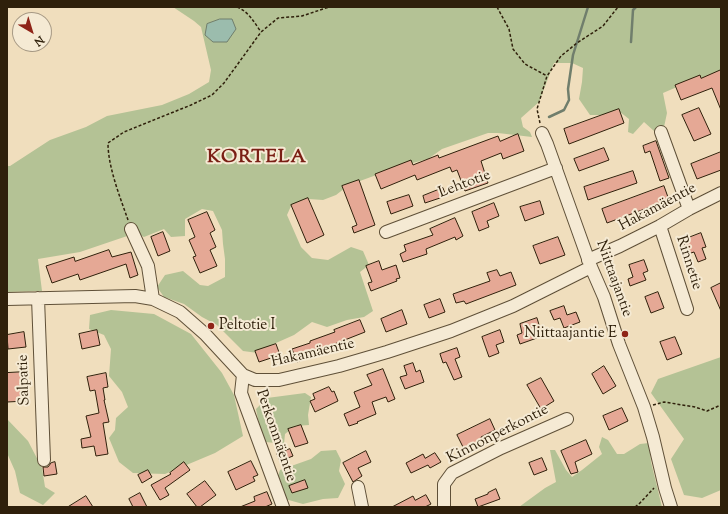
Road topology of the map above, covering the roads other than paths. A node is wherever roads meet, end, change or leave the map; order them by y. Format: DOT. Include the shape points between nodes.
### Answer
graph roads {
  1 [pos="661,132"];
  2 [pos="542,133"];
  3 [pos="556,168"];
  4 [pos="721,193"];
  5 [pos="689,209"];
  6 [pos="660,226"];
  7 [pos="131,229"];
  8 [pos="386,232"];
  9 [pos="590,263"];
  10 [pos="38,298"];
  11 [pos="7,299"];
  12 [pos="153,299"];
  13 [pos="687,309"];
  14 [pos="243,375"];
  15 [pos="567,419"];
  16 [pos="44,460"];
  17 [pos="358,487"];
  18 [pos="283,507"];
  19 [pos="362,507"];
  20 [pos="444,507"];
  21 [pos="670,507"];
  1 -- 5 [label="street"];
  2 -- 3 [label="street, Niittaajantie"];
  3 -- 8 [label="street, Lehtotie"];
  3 -- 9 [label="street, Niittaajantie"];
  4 -- 5 [label="street, Hakamäentie"];
  5 -- 6 [label="street, Hakamäentie"];
  6 -- 9 [label="street, Hakamäentie"];
  6 -- 13 [label="street, Rinnetie"];
  7 -- 12 [label="street" via="148,266"];
  9 -- 14 [label="street, Hakamäentie" via="513,306 451,331 388,352 279,380 255,380"];
  9 -- 21 [label="street, Niittaajantie" via="644,407"];
  10 -- 11 [label="street"];
  10 -- 12 [label="street" via="135,296"];
  10 -- 16 [label="street, Salpatie"];
  12 -- 14 [label="street" via="180,312 205,334"];
  14 -- 18 [label="street, Perkonmäentie" via="241,393"];
  15 -- 20 [label="street, Kinnonperkontie" via="452,473 444,484"];
  17 -- 19 [label="street"];
}
